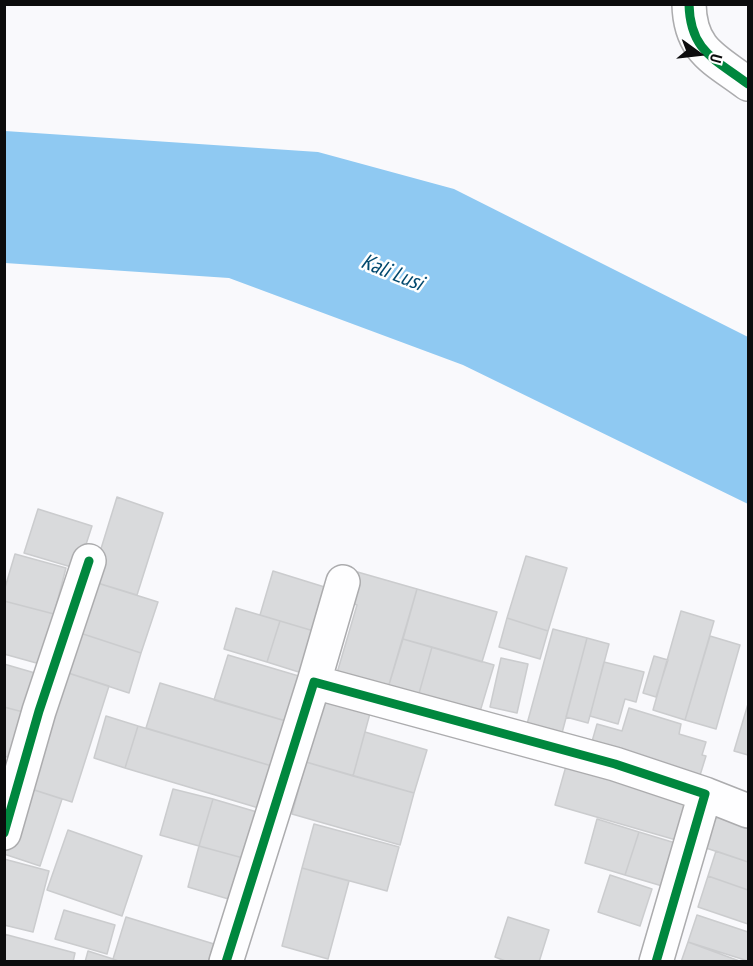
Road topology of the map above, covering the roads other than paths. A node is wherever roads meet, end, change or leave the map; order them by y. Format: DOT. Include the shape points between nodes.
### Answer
graph roads {
  1 [pos="689,4"];
  2 [pos="748,84"];
  3 [pos="88,561"];
  4 [pos="343,582"];
  5 [pos="314,682"];
  6 [pos="705,794"];
  7 [pos="748,811"];
  8 [pos="4,833"];
  9 [pos="226,962"];
  10 [pos="656,962"];
  1 -- 2 [label="street" via="693,35 703,51"];
  3 -- 8 [label="street"];
  4 -- 5 [label="street"];
  5 -- 6 [label="street" via="615,764"];
  5 -- 9 [label="street"];
  6 -- 7 [label="street"];
  6 -- 10 [label="street"];
}
